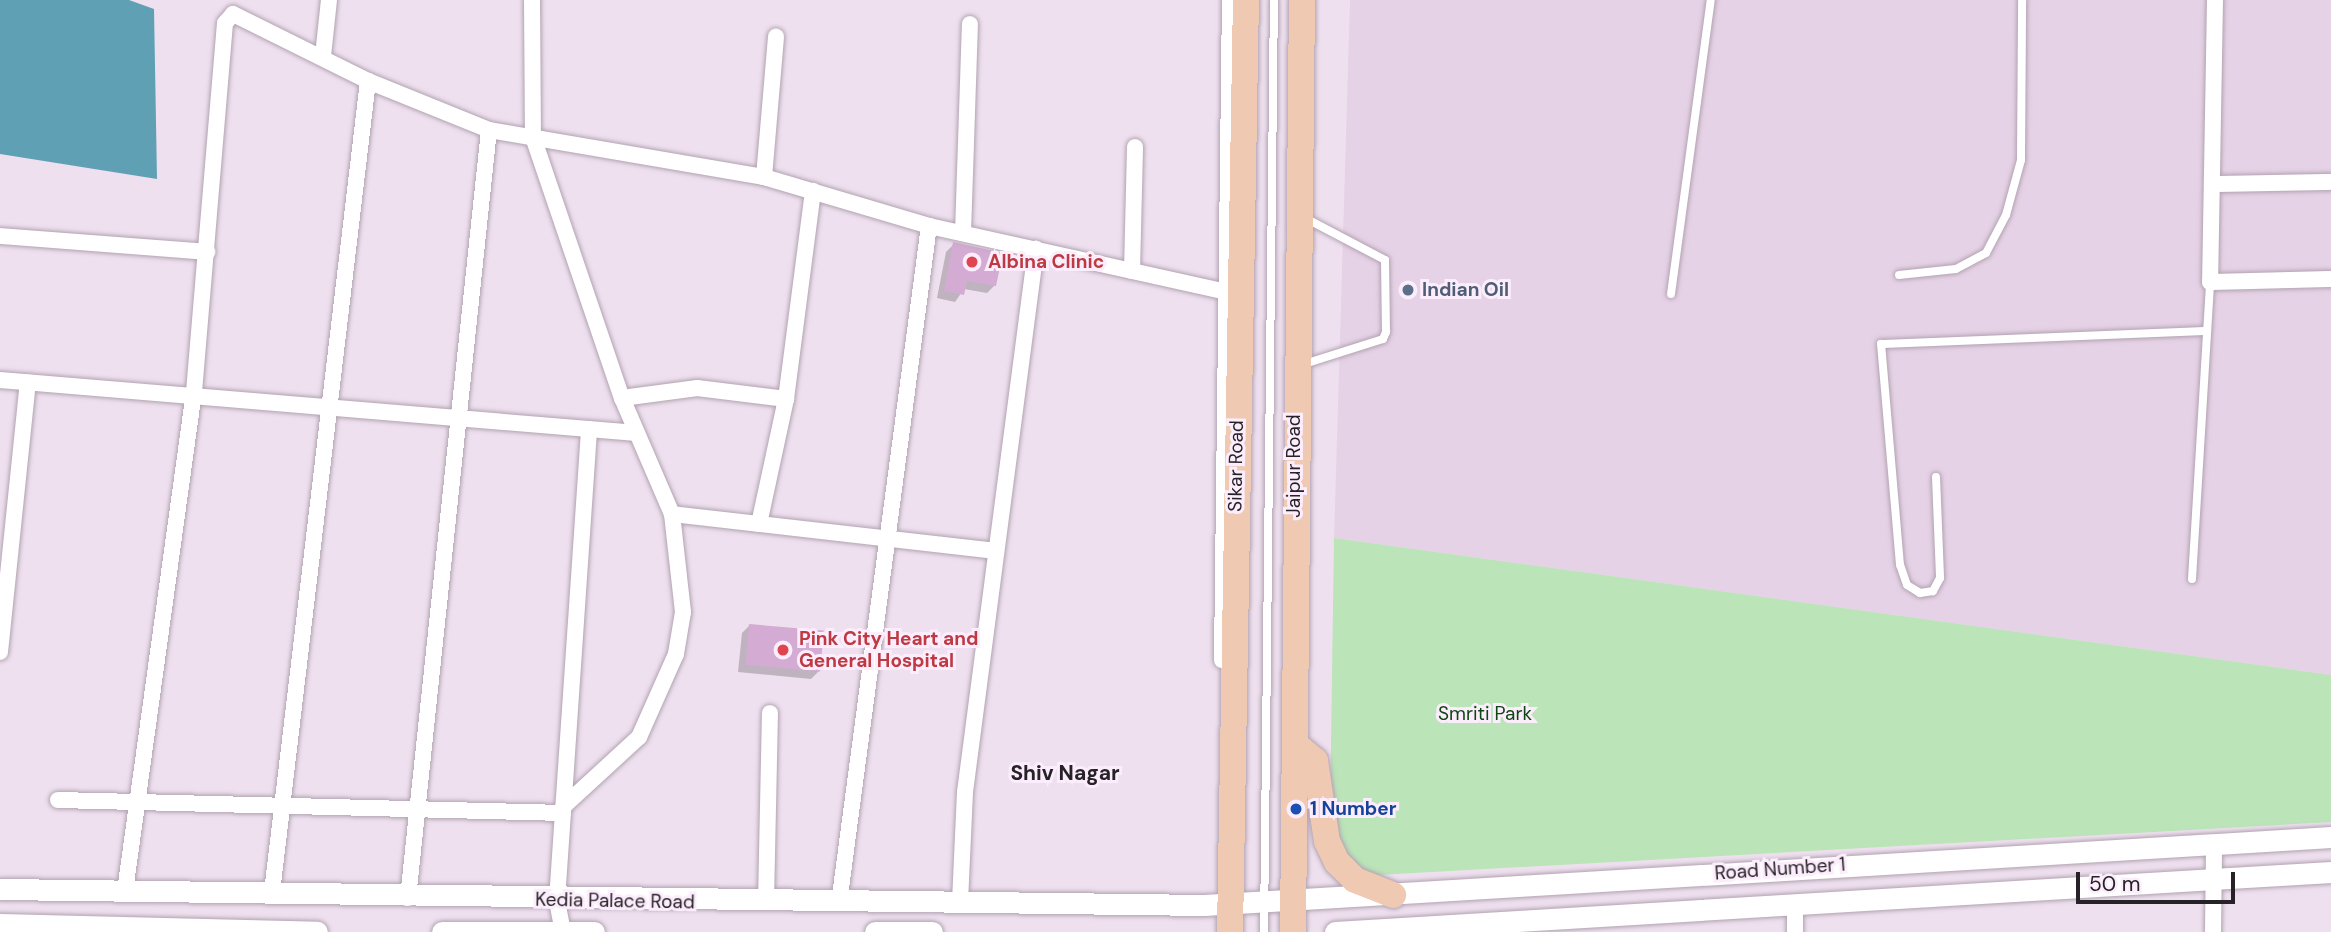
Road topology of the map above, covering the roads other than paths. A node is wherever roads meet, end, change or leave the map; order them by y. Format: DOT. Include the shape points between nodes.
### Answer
graph roads {
  1 [pos="329,0"];
  2 [pos="532,0"];
  3 [pos="1230,0"];
  4 [pos="1246,0"];
  5 [pos="1274,0"];
  6 [pos="1302,0"];
  7 [pos="1712,0"];
  8 [pos="2022,0"];
  9 [pos="2215,0"];
  10 [pos="970,24"];
  11 [pos="776,37"];
  12 [pos="323,56"];
  13 [pos="368,81"];
  14 [pos="489,130"];
  15 [pos="533,137"];
  16 [pos="1135,147"];
  17 [pos="764,177"];
  18 [pos="2331,182"];
  19 [pos="2212,184"];
  20 [pos="813,191"];
  21 [pos="1299,215"];
  22 [pos="929,226"];
  23 [pos="963,233"];
  24 [pos="0,236"];
  25 [pos="1036,249"];
  26 [pos="208,252"];
  27 [pos="1132,271"];
  28 [pos="1899,275"];
  29 [pos="2331,279"];
  30 [pos="2210,282"];
  31 [pos="1233,293"];
  32 [pos="1671,294"];
  33 [pos="2207,331"];
  34 [pos="1294,368"];
  35 [pos="0,380"];
  36 [pos="28,382"];
  37 [pos="194,392"];
  38 [pos="622,398"];
  39 [pos="786,399"];
  40 [pos="332,407"];
  41 [pos="460,418"];
  42 [pos="589,429"];
  43 [pos="637,433"];
  44 [pos="1936,477"];
  45 [pos="672,514"];
  46 [pos="759,524"];
  47 [pos="889,539"];
  48 [pos="995,551"];
  49 [pos="2192,579"];
  50 [pos="0,652"];
  51 [pos="769,713"];
  52 [pos="1296,745"];
  53 [pos="58,800"];
  54 [pos="138,804"];
  55 [pos="417,807"];
  56 [pos="282,808"];
  57 [pos="563,810"];
  58 [pos="2331,837"];
  59 [pos="2214,844"];
  60 [pos="2331,872"];
  61 [pos="2214,880"];
  62 [pos="0,889"];
  63 [pos="125,891"];
  64 [pos="272,892"];
  65 [pos="1393,895"];
  66 [pos="408,898"];
  67 [pos="557,900"];
  68 [pos="1295,901"];
  69 [pos="766,902"];
  70 [pos="960,902"];
  71 [pos="1263,902"];
  72 [pos="839,903"];
  73 [pos="1224,903"];
  74 [pos="1795,905"];
  75 [pos="0,924"];
  76 [pos="179,931"];
  77 [pos="563,931"];
  78 [pos="317,932"];
  79 [pos="442,932"];
  80 [pos="594,932"];
  81 [pos="875,932"];
  82 [pos="932,932"];
  83 [pos="1230,932"];
  84 [pos="1264,932"];
  85 [pos="1293,932"];
  86 [pos="1335,932"];
  87 [pos="1795,932"];
  88 [pos="2213,932"];
  1 -- 12 [label="street"];
  2 -- 15 [label="street"];
  3 -- 31 [label="street"];
  4 -- 31 [label="main road, Sikar Road"];
  5 -- 71 [label="lane"];
  6 -- 21 [label="main road, Jaipur Road"];
  7 -- 32 [label="lane"];
  8 -- 28 [label="lane" via="2021,160 2006,215 1986,253 1956,269"];
  9 -- 19 [label="street"];
  10 -- 23 [label="street"];
  11 -- 17 [label="street"];
  12 -- 13 [label="street"];
  12 -- 26 [label="street" via="233,13 225,23"];
  13 -- 14 [label="street"];
  13 -- 40 [label="street"];
  14 -- 15 [label="street"];
  14 -- 41 [label="street"];
  15 -- 17 [label="street"];
  15 -- 38 [label="street"];
  16 -- 27 [label="street"];
  17 -- 20 [label="street"];
  18 -- 19 [label="street"];
  19 -- 30 [label="street"];
  20 -- 22 [label="street"];
  20 -- 39 [label="street"];
  21 -- 34 [label="main road, Jaipur Road"];
  21 -- 34 [label="lane" via="1385,260 1385,332 1383,339"];
  22 -- 23 [label="street"];
  22 -- 47 [label="street"];
  23 -- 25 [label="street"];
  24 -- 26 [label="street"];
  25 -- 27 [label="street"];
  25 -- 48 [label="street"];
  26 -- 37 [label="street"];
  27 -- 31 [label="street"];
  29 -- 30 [label="street"];
  30 -- 33 [label="lane"];
  31 -- 73 [label="main road, Sikar Road"];
  33 -- 44 [label="lane" via="1881,344 1900,565 1907,585 1920,593 1933,591 1940,578"];
  33 -- 49 [label="lane"];
  34 -- 52 [label="main road, Jaipur Road"];
  35 -- 36 [label="street"];
  36 -- 37 [label="street"];
  36 -- 50 [label="street"];
  37 -- 40 [label="street"];
  37 -- 54 [label="street"];
  38 -- 39 [label="street" via="697,388"];
  38 -- 43 [label="street"];
  39 -- 46 [label="street"];
  40 -- 41 [label="street"];
  40 -- 56 [label="street"];
  41 -- 42 [label="street"];
  41 -- 55 [label="street"];
  42 -- 43 [label="street"];
  42 -- 57 [label="street"];
  43 -- 45 [label="street"];
  45 -- 46 [label="street"];
  45 -- 57 [label="street" via="682,612 676,654 639,737"];
  46 -- 47 [label="street"];
  47 -- 48 [label="street"];
  47 -- 72 [label="street"];
  48 -- 70 [label="street" via="965,792"];
  51 -- 69 [label="street"];
  52 -- 65 [label="main road" via="1315,761 1327,841 1337,862 1355,880"];
  52 -- 68 [label="main road, Jaipur Road"];
  53 -- 54 [label="street"];
  54 -- 56 [label="street"];
  54 -- 63 [label="street"];
  55 -- 56 [label="street"];
  55 -- 57 [label="street"];
  55 -- 66 [label="street"];
  56 -- 64 [label="street"];
  57 -- 67 [label="street"];
  58 -- 59 [label="street, Road Number 1"];
  59 -- 61 [label="street"];
  59 -- 65 [label="street, Road Number 1"];
  60 -- 61 [label="street, Road Number 1"];
  61 -- 74 [label="street, Road Number 1"];
  61 -- 88 [label="street"];
  62 -- 63 [label="street, Kedia Palace Road"];
  63 -- 64 [label="street, Kedia Palace Road"];
  64 -- 66 [label="street, Kedia Palace Road"];
  65 -- 68 [label="street, Road Number 1"];
  66 -- 67 [label="street, Kedia Palace Road"];
  67 -- 69 [label="street, Kedia Palace Road"];
  67 -- 77 [label="street"];
  68 -- 71 [label="street, Road Number 1"];
  68 -- 85 [label="main road, Jaipur Road"];
  69 -- 72 [label="street, Kedia Palace Road"];
  70 -- 72 [label="street, Kedia Palace Road"];
  70 -- 73 [label="street, Kedia Palace Road"];
  71 -- 73 [label="street, Road Number 1"];
  71 -- 84 [label="lane"];
  73 -- 83 [label="main road, Sikar Road"];
  74 -- 86 [label="street, Road Number 1"];
  74 -- 87 [label="street"];
  75 -- 76 [label="street"];
  76 -- 78 [label="street"];
  77 -- 79 [label="street, Kedia Palace Road"];
  77 -- 80 [label="street, Kedia Palace Road"];
  81 -- 82 [label="street"];
}
